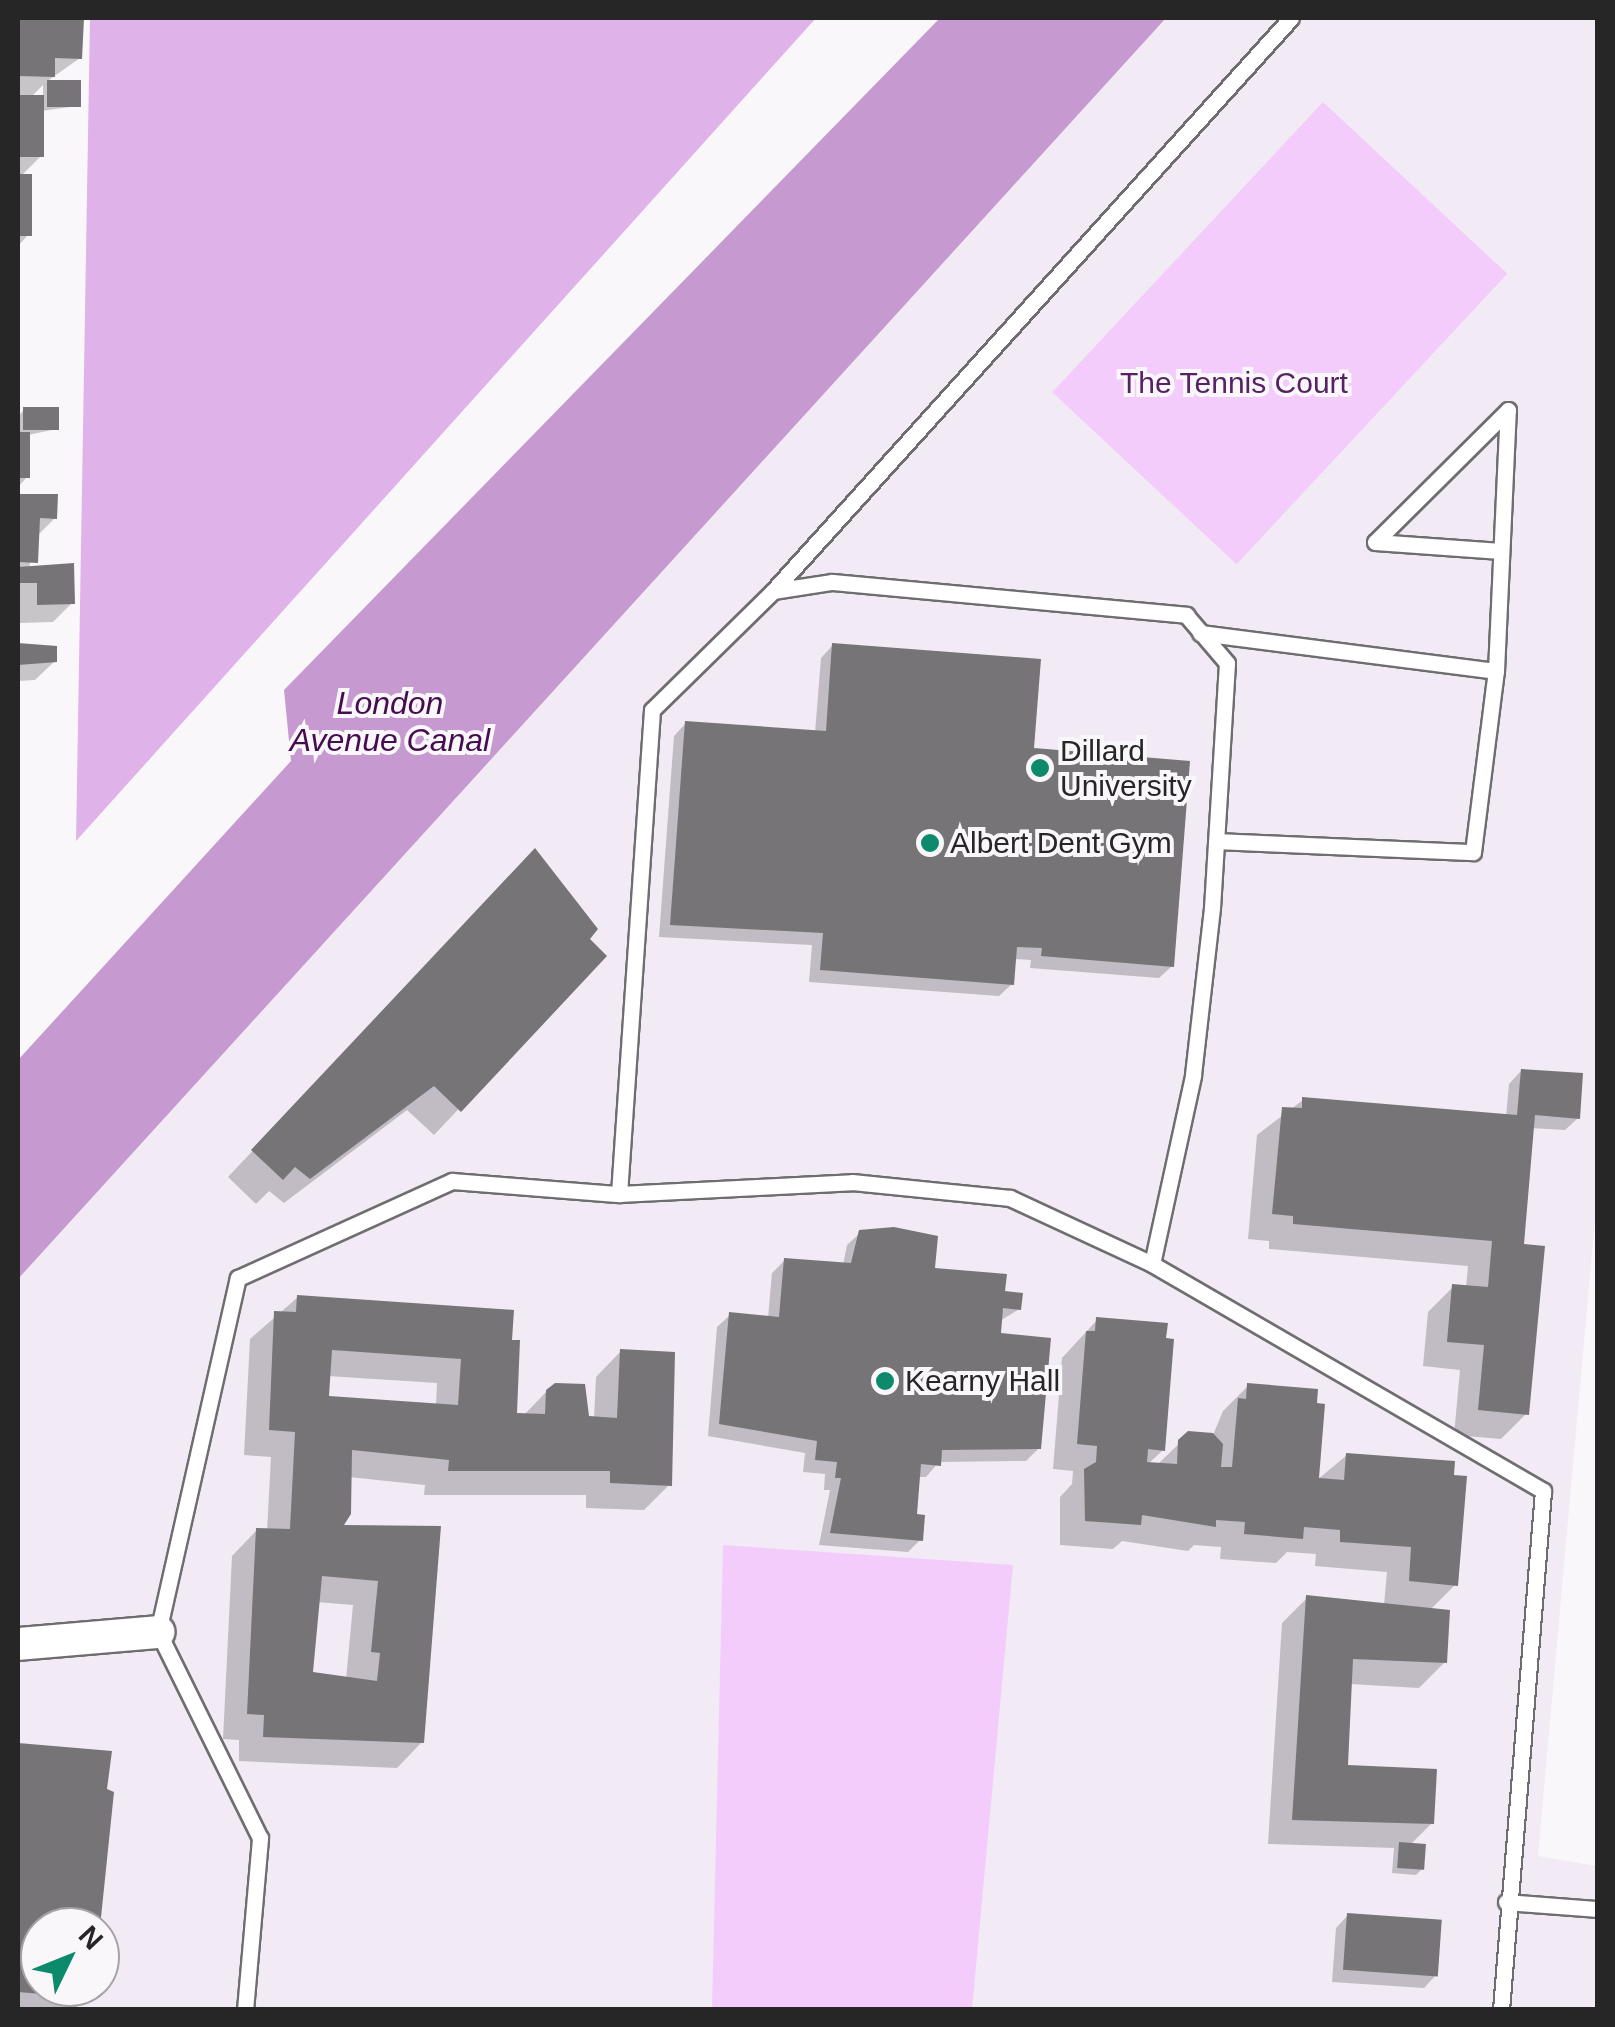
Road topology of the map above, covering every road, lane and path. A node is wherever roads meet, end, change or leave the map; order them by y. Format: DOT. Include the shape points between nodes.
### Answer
graph roads {
  1 [pos="1290,18"];
  2 [pos="1501,551"];
  3 [pos="773,590"];
  4 [pos="1200,632"];
  5 [pos="1496,670"];
  6 [pos="1216,841"];
  7 [pos="619,1194"];
  8 [pos="1152,1264"];
  9 [pos="158,1632"];
  10 [pos="18,1644"];
  11 [pos="1506,1902"];
  12 [pos="1598,1909"];
  13 [pos="245,2010"];
  14 [pos="1502,2010"];
  1 -- 3 [label="lane"];
  2 -- 2 [label="lane" via="1506,445 1508,410 1375,542"];
  2 -- 5 [label="lane"];
  3 -- 4 [label="lane" via="832,582 1186,615"];
  3 -- 7 [label="lane" via="652,710"];
  4 -- 5 [label="lane"];
  4 -- 6 [label="lane" via="1226,663"];
  5 -- 6 [label="lane" via="1473,852"];
  6 -- 8 [label="lane" via="1193,1076"];
  7 -- 8 [label="lane" via="852,1182 1010,1198"];
  7 -- 9 [label="lane" via="452,1181 238,1278"];
  8 -- 11 [label="lane" via="1543,1491"];
  9 -- 10 [label="street"];
  9 -- 13 [label="lane" via="260,1838"];
  11 -- 12 [label="lane"];
  11 -- 14 [label="lane"];
}
